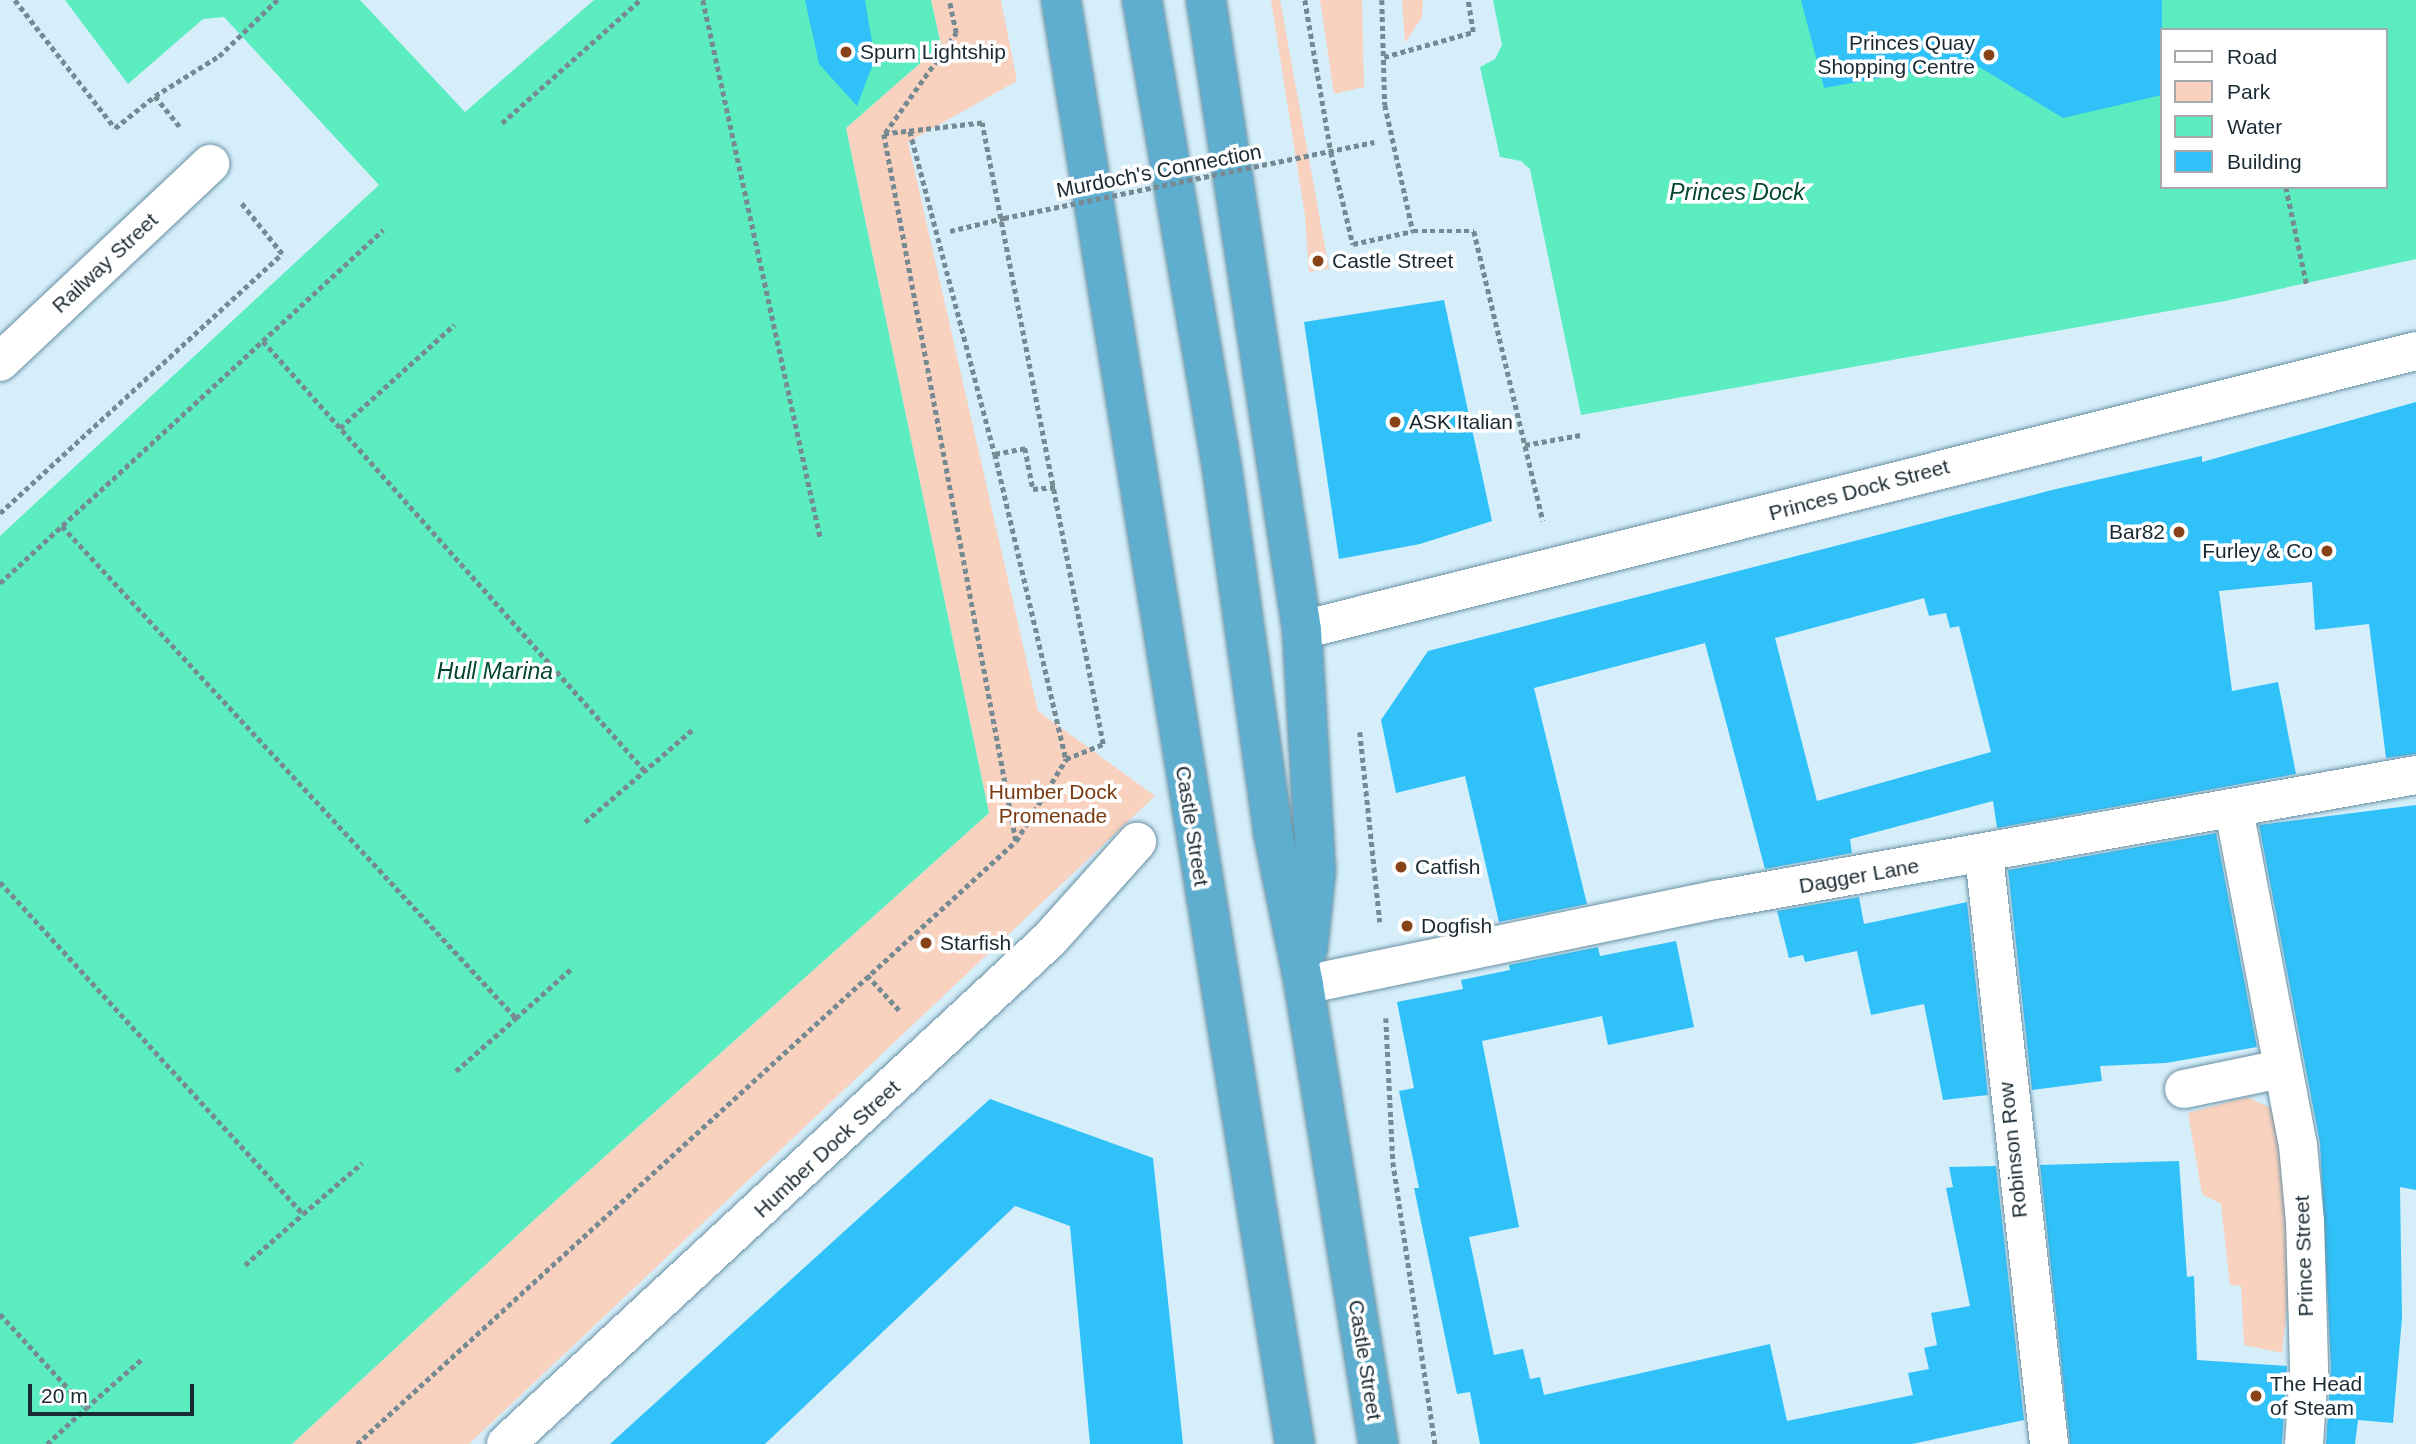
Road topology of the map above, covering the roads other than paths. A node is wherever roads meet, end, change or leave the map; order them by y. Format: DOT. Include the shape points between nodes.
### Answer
graph roads {
  1 [pos="1061,0"];
  2 [pos="1142,0"];
  3 [pos="1206,0"];
  4 [pos="209,164"];
  5 [pos="2416,351"];
  6 [pos="0,362"];
  7 [pos="1302,630"];
  8 [pos="2416,775"];
  9 [pos="2234,810"];
  10 [pos="1137,842"];
  11 [pos="1984,855"];
  12 [pos="1304,985"];
  13 [pos="2281,1069"];
  14 [pos="2184,1089"];
  15 [pos="506,1444"];
  16 [pos="1295,1444"];
  17 [pos="1378,1444"];
  18 [pos="2049,1444"];
  19 [pos="2304,1444"];
  1 -- 16 [label="highway, Castle Street"];
  2 -- 12 [label="highway" via="1222,468 1273,832"];
  3 -- 7 [label="highway"];
  4 -- 6 [label="street, Railway Street"];
  5 -- 7 [label="street, Princes Dock Street"];
  7 -- 12 [label="highway" via="1316,871"];
  8 -- 9 [label="street, Dagger Lane"];
  9 -- 11 [label="street, Dagger Lane"];
  9 -- 13 [label="street, Prince Street"];
  10 -- 15 [label="street, Humber Dock Street" via="1049,940"];
  11 -- 12 [label="street, Dagger Lane" via="1715,900"];
  11 -- 18 [label="street, Robinson Row"];
  12 -- 17 [label="highway, Castle Street"];
  13 -- 14 [label="street"];
  13 -- 19 [label="street, Prince Street" via="2298,1145 2305,1222 2309,1369"];
}
